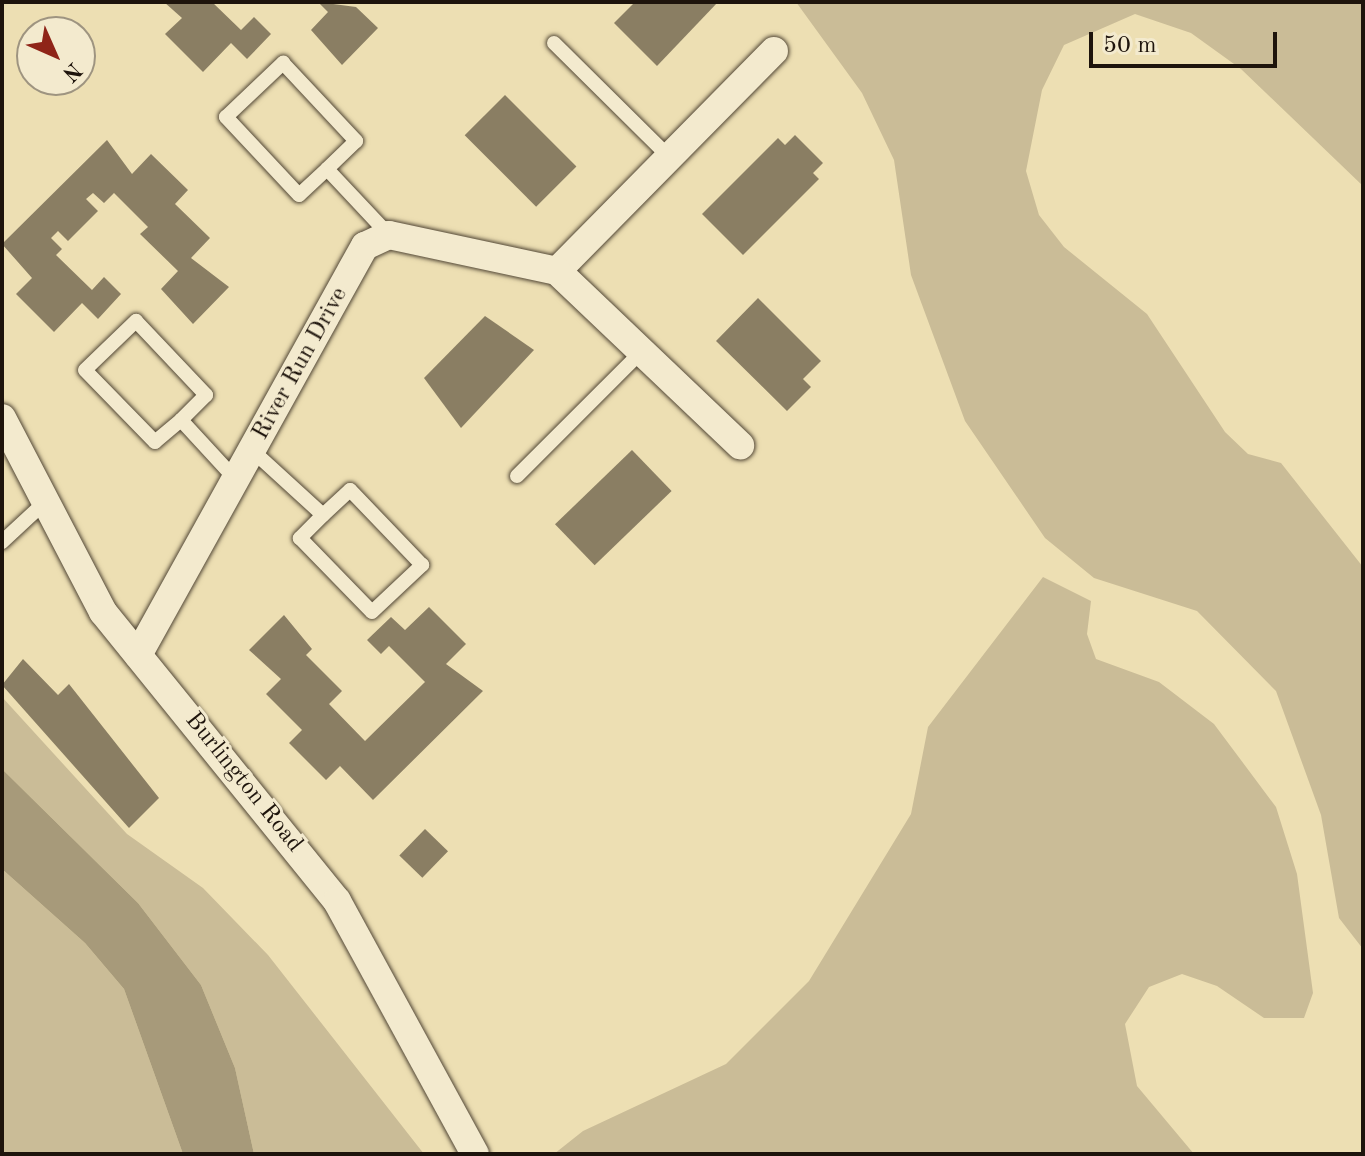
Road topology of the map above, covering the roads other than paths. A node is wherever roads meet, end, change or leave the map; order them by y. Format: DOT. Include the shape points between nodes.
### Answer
graph roads {
  1 [pos="554,43"];
  2 [pos="774,51"];
  3 [pos="669,157"];
  4 [pos="327,169"];
  5 [pos="389,235"];
  6 [pos="557,271"];
  7 [pos="642,351"];
  8 [pos="2,418"];
  9 [pos="181,420"];
  10 [pos="740,445"];
  11 [pos="254,452"];
  12 [pos="517,476"];
  13 [pos="238,481"];
  14 [pos="45,502"];
  15 [pos="323,515"];
  16 [pos="2,542"];
  17 [pos="138,655"];
  18 [pos="475,1154"];
  1 -- 3 [label="lane"];
  2 -- 3 [label="street"];
  3 -- 6 [label="street"];
  4 -- 4 [label="lane" via="356,141 283,63 226,117 299,195"];
  4 -- 5 [label="lane"];
  5 -- 6 [label="street"];
  5 -- 11 [label="street, River Run Drive" via="365,246"];
  6 -- 7 [label="street"];
  7 -- 10 [label="street"];
  7 -- 12 [label="lane"];
  8 -- 14 [label="street, Burlington Road"];
  9 -- 9 [label="lane" via="206,395 136,321 85,370 155,442"];
  9 -- 13 [label="lane"];
  11 -- 13 [label="street, River Run Drive"];
  11 -- 15 [label="lane"];
  13 -- 17 [label="street, River Run Drive"];
  14 -- 16 [label="lane"];
  14 -- 17 [label="street, Burlington Road" via="90,590"];
  15 -- 15 [label="lane" via="300,538 372,612 422,565 350,490"];
  17 -- 18 [label="street, Burlington Road" via="337,901"];
}
